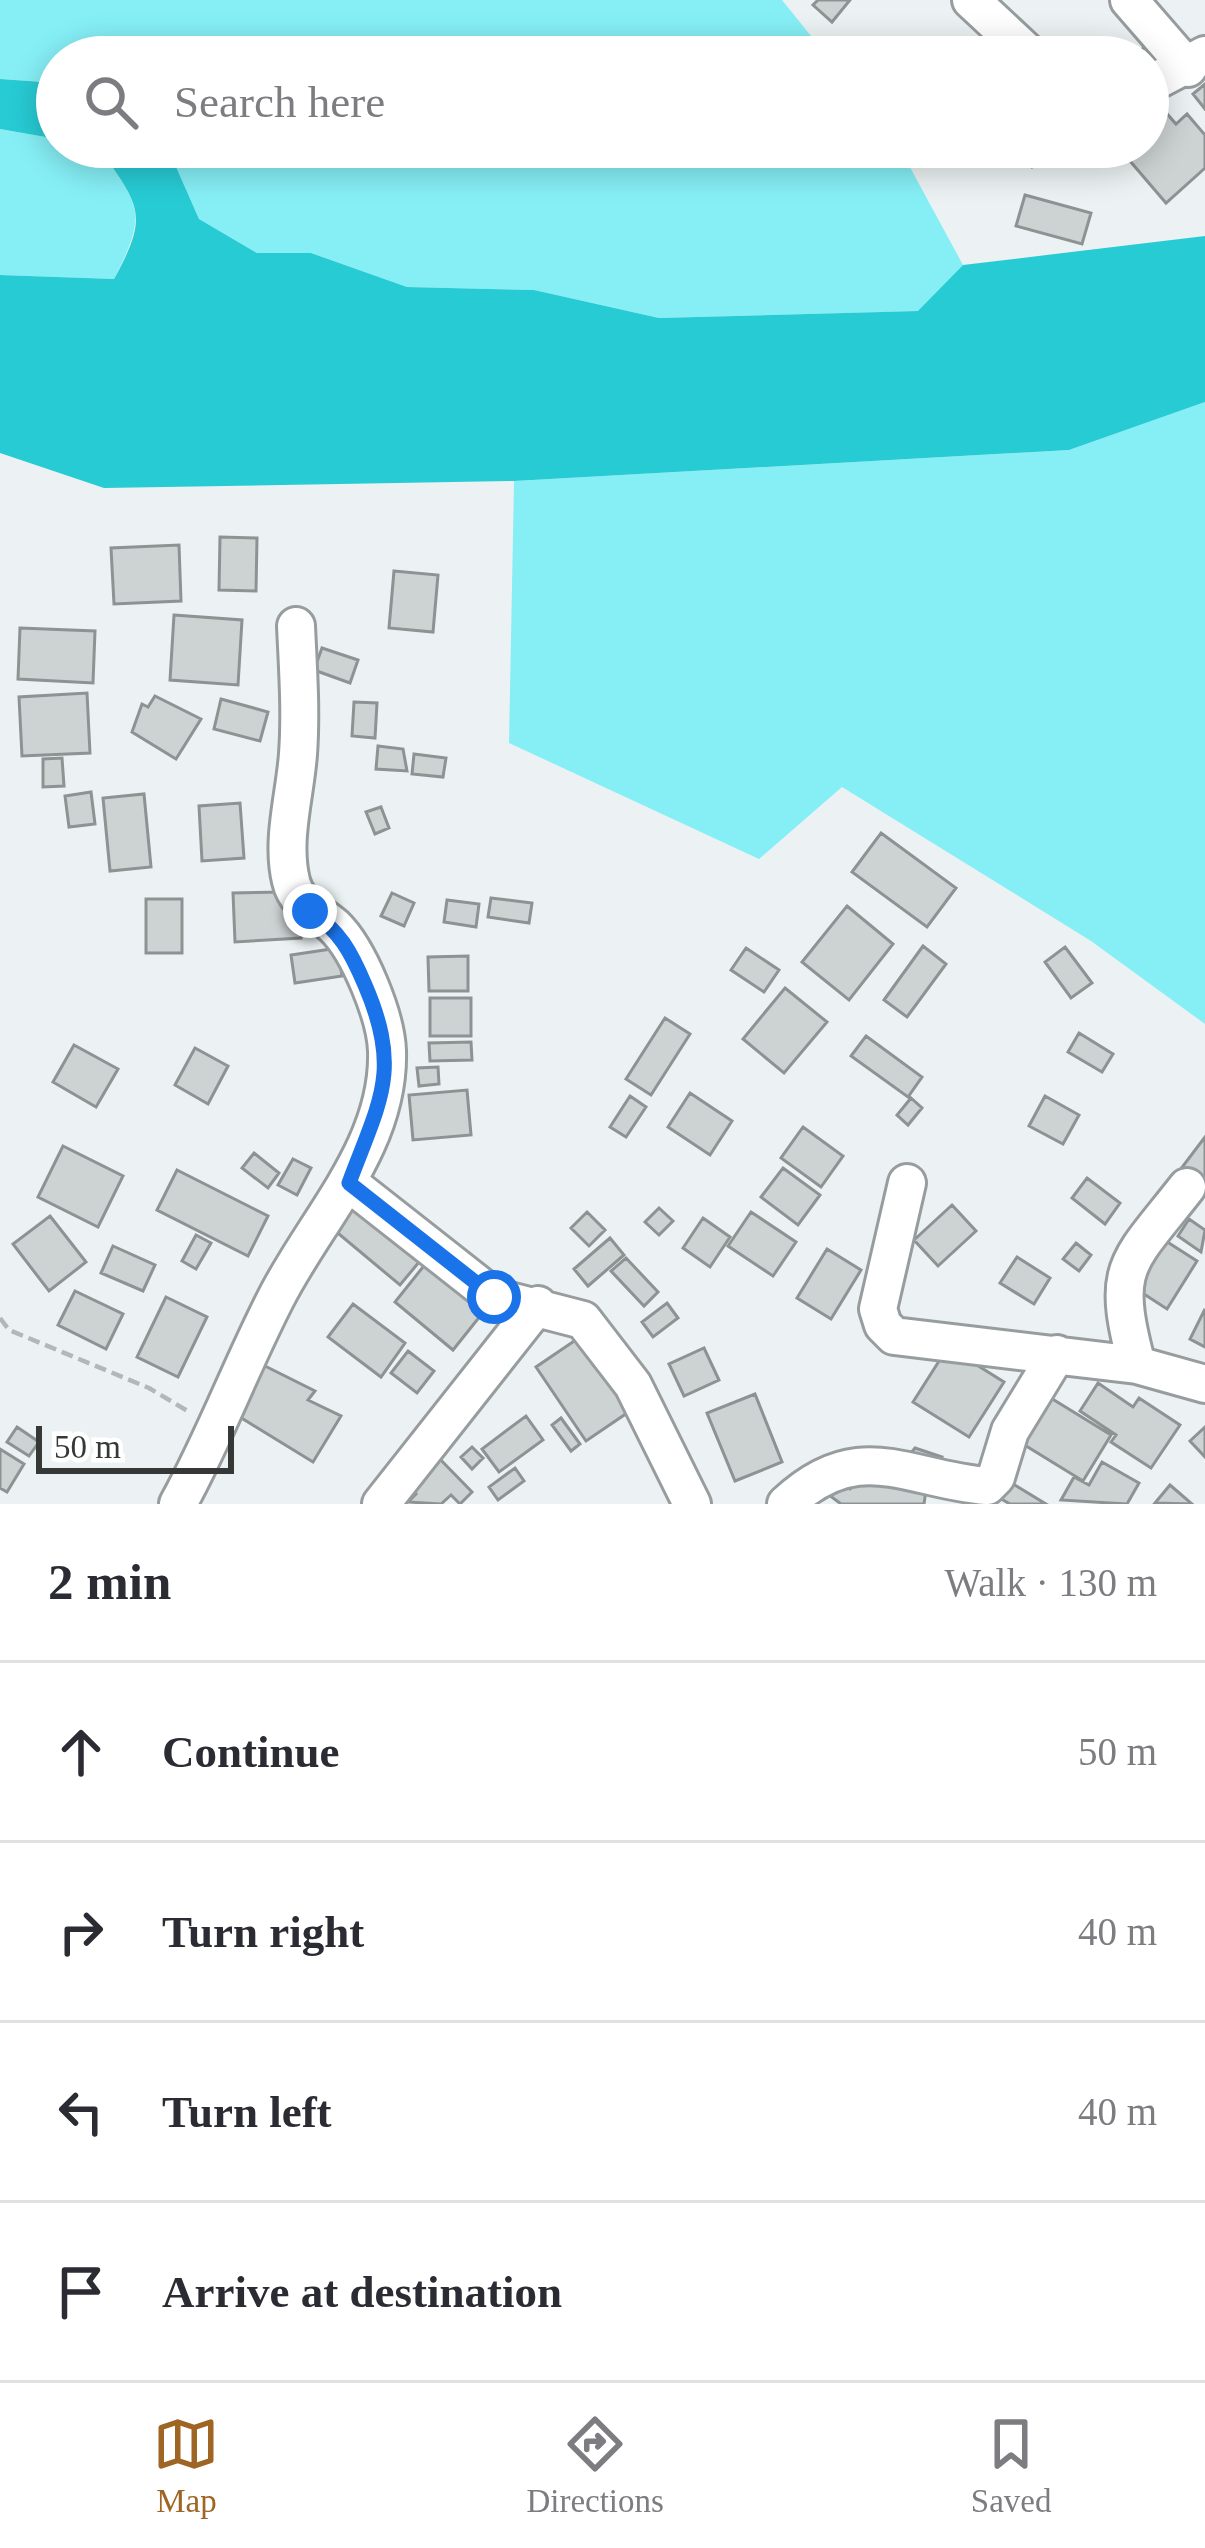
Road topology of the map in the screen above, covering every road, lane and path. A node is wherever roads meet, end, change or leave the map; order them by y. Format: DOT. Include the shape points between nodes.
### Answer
graph roads {
  1 [pos="971,0"];
  2 [pos="1129,0"];
  3 [pos="1010,36"];
  4 [pos="1197,61"];
  5 [pos="1169,75"];
  6 [pos="296,626"];
  7 [pos="349,1183"];
  8 [pos="907,1183"];
  9 [pos="1186,1187"];
  10 [pos="538,1305"];
  11 [pos="0,1318"];
  12 [pos="1057,1354"];
  13 [pos="1137,1365"];
  14 [pos="1205,1384"];
  15 [pos="218,1431"];
  16 [pos="178,1504"];
  17 [pos="381,1504"];
  18 [pos="692,1504"];
  19 [pos="786,1504"];
  1 -- 3 [label="street"];
  2 -- 4 [label="street"];
  4 -- 5 [label="street"];
  6 -- 7 [label="street" via="291,886 351,952 387,1045 381,1100"];
  7 -- 10 [label="street" via="494,1297"];
  7 -- 15 [label="street" via="277,1295"];
  8 -- 12 [label="street" via="878,1309 883,1324 914,1340"];
  9 -- 13 [label="street" via="1126,1265 1120,1290"];
  10 -- 17 [label="street"];
  10 -- 18 [label="street" via="583,1321 633,1385"];
  11 -- 15 [label="path" via="9,1330 149,1388"];
  12 -- 13 [label="street"];
  12 -- 19 [label="street" via="987,1486 849,1466 821,1475"];
  13 -- 14 [label="street"];
  15 -- 16 [label="street"];
}
